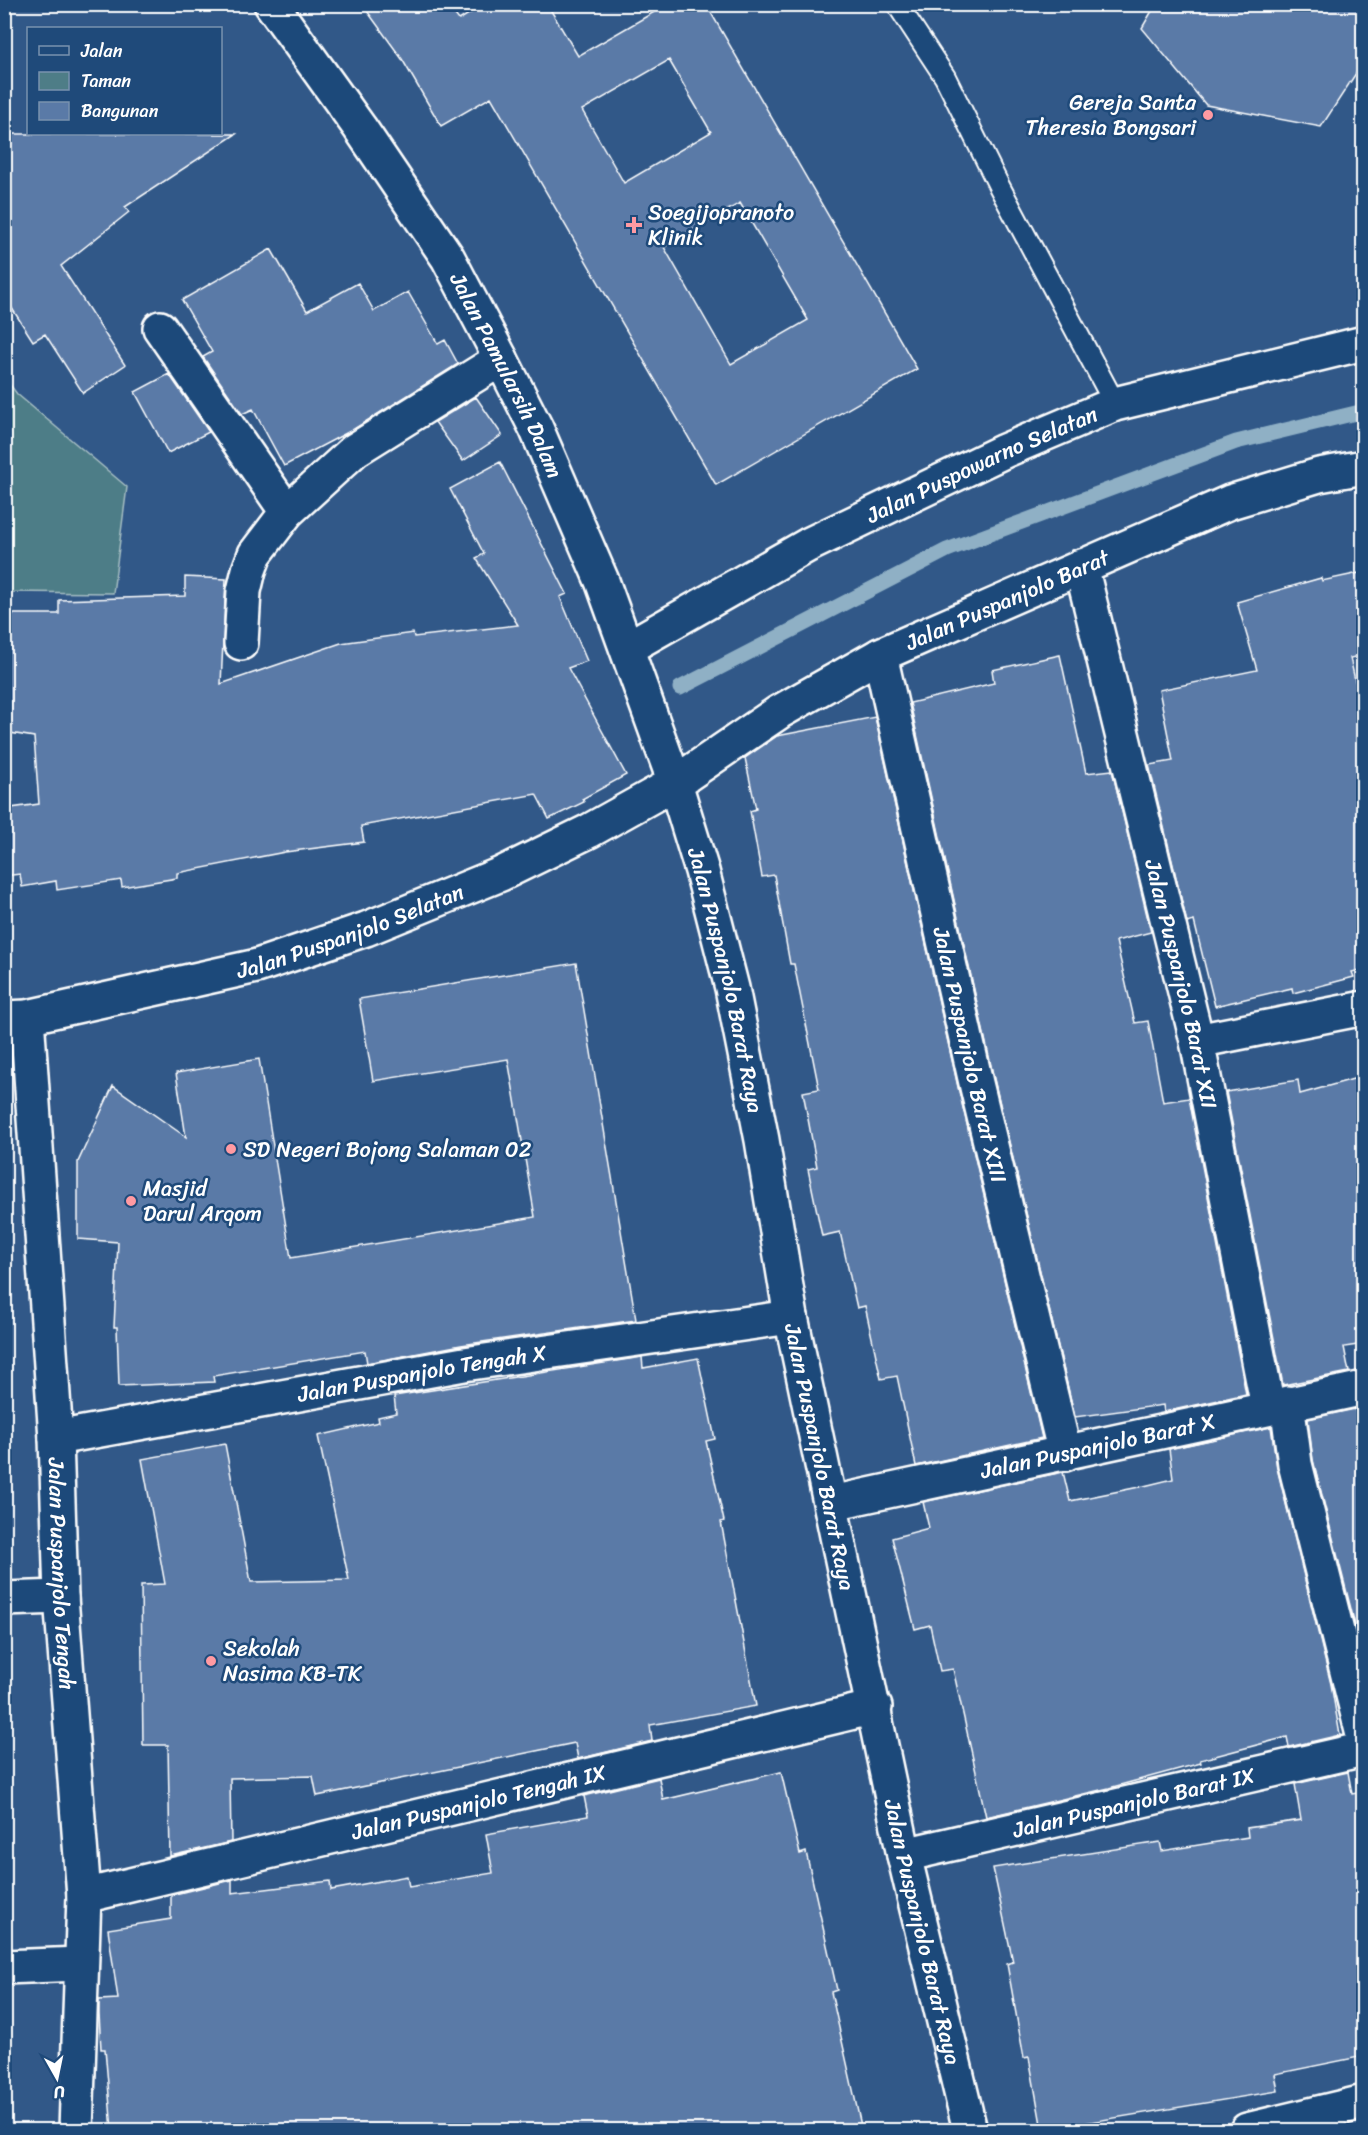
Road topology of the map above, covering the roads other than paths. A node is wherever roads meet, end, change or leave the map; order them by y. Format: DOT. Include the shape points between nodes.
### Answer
graph roads {
  1 [pos="271,4"];
  2 [pos="897,4"];
  3 [pos="160,328"];
  4 [pos="1364,343"];
  5 [pos="501,359"];
  6 [pos="1115,404"];
  7 [pos="1364,467"];
  8 [pos="287,512"];
  9 [pos="1081,566"];
  10 [pos="241,643"];
  11 [pos="627,648"];
  12 [pos="880,655"];
  13 [pos="675,783"];
  14 [pos="1364,1008"];
  15 [pos="16,1017"];
  16 [pos="1197,1041"];
  17 [pos="791,1317"];
  18 [pos="1364,1388"];
  19 [pos="1277,1405"];
  20 [pos="56,1438"];
  21 [pos="1065,1454"];
  22 [pos="832,1503"];
  23 [pos="61,1597"];
  24 [pos="4,1599"];
  25 [pos="875,1707"];
  26 [pos="1364,1739"];
  27 [pos="1364,1749"];
  28 [pos="904,1855"];
  29 [pos="84,1896"];
  30 [pos="80,1964"];
  31 [pos="4,1967"];
  32 [pos="1364,2102"];
  33 [pos="76,2130"];
  34 [pos="969,2130"];
  35 [pos="1247,2130"];
  1 -- 5 [label="street, Jalan Pamularsih Dalam" via="448,258"];
  2 -- 6 [label="lane" via="945,76"];
  3 -- 8 [label="street"];
  4 -- 6 [label="street, Jalan Puspowarno Selatan"];
  5 -- 8 [label="street" via="356,450"];
  5 -- 11 [label="street, Jalan Pamularsih Dalam" via="567,498"];
  6 -- 11 [label="street, Jalan Puspowarno Selatan" via="1004,451 808,545"];
  7 -- 9 [label="street, Jalan Puspanjolo Barat" via="1319,475 1230,502"];
  8 -- 10 [label="street" via="255,554 249,570"];
  9 -- 12 [label="street, Jalan Puspanjolo Barat"];
  9 -- 16 [label="street, Jalan Puspanjolo Barat XII"];
  11 -- 13 [label="street, Jalan Pamularsih Dalam"];
  12 -- 13 [label="street, Jalan Puspanjolo Barat" via="779,712"];
  12 -- 21 [label="street, Jalan Puspanjolo Barat XIII" via="976,1083"];
  13 -- 15 [label="street, Jalan Puspanjolo Selatan" via="501,874 366,929 257,966"];
  13 -- 17 [label="street, Jalan Puspanjolo Barat Raya" via="732,987"];
  14 -- 16 [label="street"];
  15 -- 20 [label="street, Jalan Puspanjolo Tengah"];
  16 -- 19 [label="street, Jalan Puspanjolo Barat XII"];
  17 -- 20 [label="street, Jalan Puspanjolo Tengah X" via="464,1364"];
  17 -- 22 [label="street, Jalan Puspanjolo Barat Raya"];
  18 -- 19 [label="street, Jalan Puspanjolo Barat X"];
  19 -- 21 [label="street, Jalan Puspanjolo Barat X"];
  19 -- 26 [label="street, Jalan Puspanjolo Barat XII"];
  20 -- 23 [label="street, Jalan Puspanjolo Tengah"];
  21 -- 22 [label="street, Jalan Puspanjolo Barat X"];
  22 -- 25 [label="street, Jalan Puspanjolo Barat Raya"];
  23 -- 24 [label="street"];
  23 -- 29 [label="street, Jalan Puspanjolo Tengah"];
  25 -- 28 [label="street, Jalan Puspanjolo Barat Raya"];
  25 -- 29 [label="street, Jalan Puspanjolo Tengah IX"];
  27 -- 28 [label="street, Jalan Puspanjolo Barat IX"];
  28 -- 34 [label="street, Jalan Puspanjolo Barat Raya"];
  29 -- 30 [label="street, Jalan Puspanjolo Tengah"];
  30 -- 31 [label="street"];
  30 -- 33 [label="street, Jalan Puspanjolo Tengah"];
  32 -- 35 [label="street"];
}
